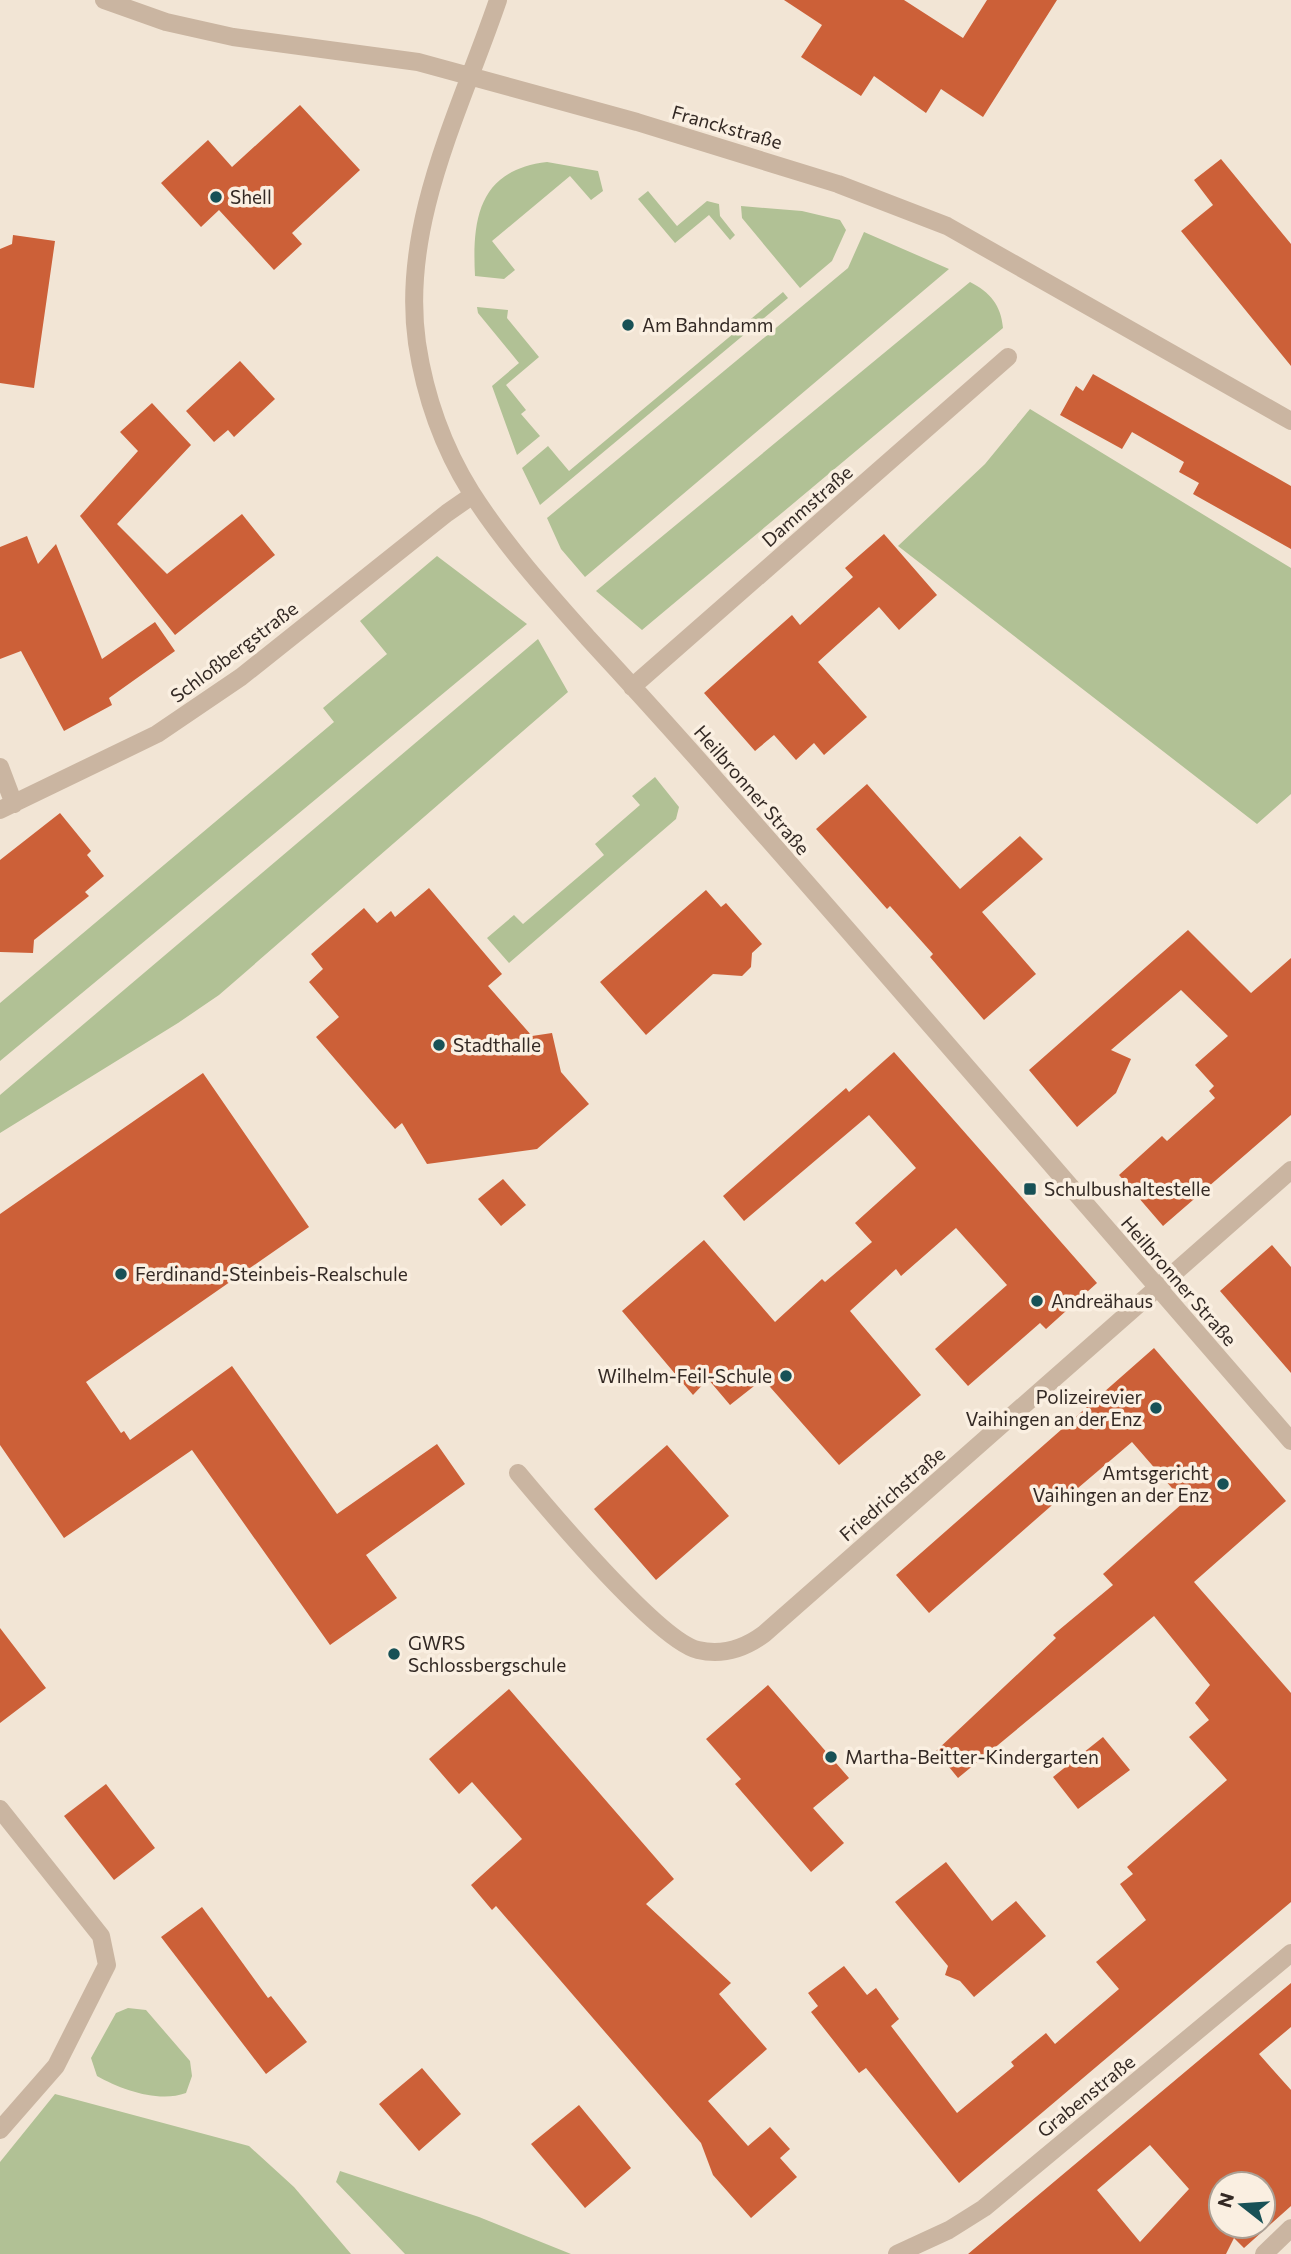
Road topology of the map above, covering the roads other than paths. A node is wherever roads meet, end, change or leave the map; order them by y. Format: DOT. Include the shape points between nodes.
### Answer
graph roads {
  1 [pos="104,0"];
  2 [pos="498,0"];
  3 [pos="471,76"];
  4 [pos="1008,357"];
  5 [pos="1291,421"];
  6 [pos="473,495"];
  7 [pos="632,687"];
  8 [pos="0,767"];
  9 [pos="7,807"];
  10 [pos="1291,1170"];
  11 [pos="1157,1288"];
  12 [pos="1291,1441"];
  13 [pos="518,1473"];
  14 [pos="0,1809"];
  15 [pos="1291,1953"];
  16 [pos="0,2130"];
  17 [pos="1291,2228"];
  18 [pos="897,2254"];
  19 [pos="1264,2254"];
  1 -- 3 [label="street, Franckstraße" via="166,22 233,37 418,62"];
  2 -- 3 [label="street, Heilbronner Straße"];
  3 -- 5 [label="street, Franckstraße" via="786,166 947,226"];
  3 -- 6 [label="street, Heilbronner Straße" via="425,214 415,286 417,343 427,391 446,445"];
  4 -- 7 [label="street, Dammstraße"];
  6 -- 7 [label="street, Heilbronner Straße" via="552,597"];
  6 -- 9 [label="street, Schloßbergstraße" via="241,677 157,734"];
  7 -- 11 [label="street, Heilbronner Straße"];
  8 -- 9 [label="street"];
  10 -- 11 [label="street, Friedrichstraße"];
  11 -- 12 [label="street, Heilbronner Straße"];
  11 -- 13 [label="street, Friedrichstraße" via="764,1634 733,1650 698,1650 668,1634"];
  14 -- 16 [label="street" via="101,1936 107,1965 56,2066"];
  15 -- 18 [label="street, Grabenstraße" via="984,2208"];
  17 -- 19 [label="street"];
}
